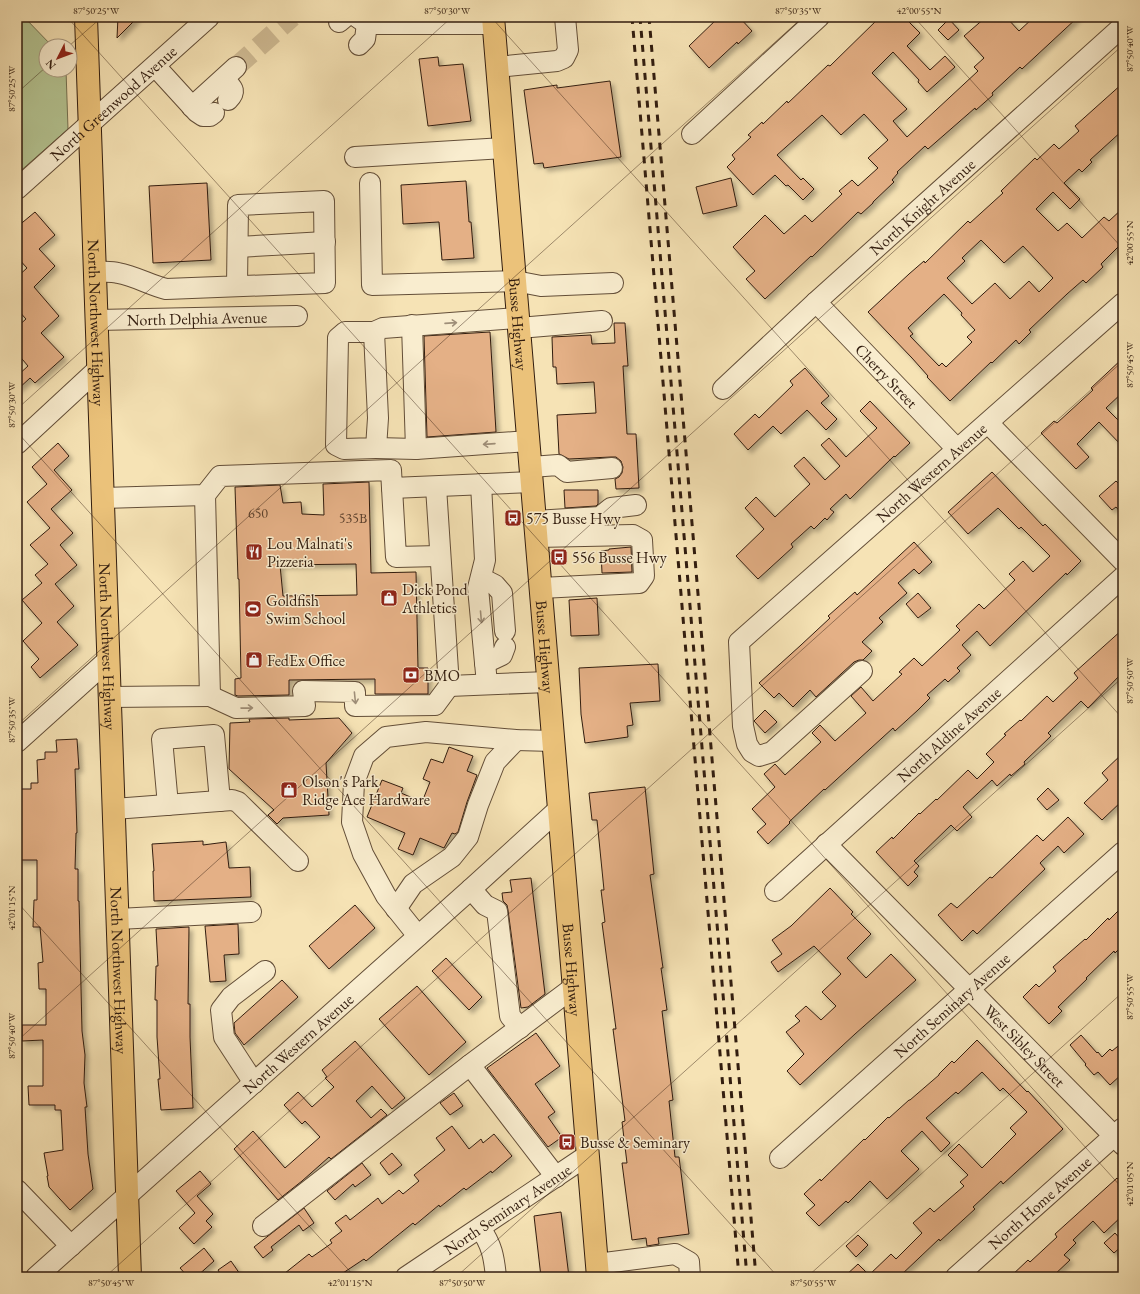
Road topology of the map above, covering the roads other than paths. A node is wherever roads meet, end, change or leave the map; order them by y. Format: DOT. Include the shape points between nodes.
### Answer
graph roads {
  1 [pos="86,17"];
  2 [pos="209,17"];
  3 [pos="565,17"];
  4 [pos="819,17"];
  5 [pos="352,20"];
  6 [pos="493,20"];
  7 [pos="1123,26"];
  8 [pos="359,45"];
  9 [pos="155,66"];
  10 [pos="497,67"];
  11 [pos="228,100"];
  12 [pos="192,107"];
  13 [pos="214,113"];
  14 [pos="90,124"];
  15 [pos="692,134"];
  16 [pos="504,148"];
  17 [pos="355,157"];
  18 [pos="370,183"];
  19 [pos="17,189"];
  20 [pos="325,242"];
  21 [pos="238,247"];
  22 [pos="95,272"];
  23 [pos="515,281"];
  24 [pos="613,282"];
  25 [pos="237,286"];
  26 [pos="816,302"];
  27 [pos="1123,302"];
  28 [pos="297,316"];
  29 [pos="97,320"];
  30 [pos="602,321"];
  31 [pos="518,323"];
  32 [pos="412,325"];
  33 [pos="374,332"];
  34 [pos="98,370"];
  35 [pos="723,388"];
  36 [pos="988,423"];
  37 [pos="528,441"];
  38 [pos="17,444"];
  39 [pos="376,448"];
  40 [pos="416,449"];
  41 [pos="957,449"];
  42 [pos="612,468"];
  43 [pos="531,475"];
  44 [pos="481,484"];
  45 [pos="436,486"];
  46 [pos="392,488"];
  47 [pos="205,495"];
  48 [pos="103,498"];
  49 [pos="636,505"];
  50 [pos="536,529"];
  51 [pos="440,556"];
  52 [pos="1123,561"];
  53 [pos="1123,576"];
  54 [pos="481,578"];
  55 [pos="541,588"];
  56 [pos="108,660"];
  57 [pos="486,663"];
  58 [pos="862,671"];
  59 [pos="548,682"];
  60 [pos="487,684"];
  61 [pos="449,686"];
  62 [pos="210,696"];
  63 [pos="110,697"];
  64 [pos="516,740"];
  65 [pos="554,741"];
  66 [pos="17,742"];
  67 [pos="220,801"];
  68 [pos="168,805"];
  69 [pos="114,809"];
  70 [pos="559,809"];
  71 [pos="826,844"];
  72 [pos="1123,852"];
  73 [pos="298,861"];
  74 [pos="471,889"];
  75 [pos="775,891"];
  76 [pos="396,909"];
  77 [pos="251,912"];
  78 [pos="118,919"];
  79 [pos="418,936"];
  80 [pos="265,970"];
  81 [pos="574,987"];
  82 [pos="969,990"];
  83 [pos="520,1028"];
  84 [pos="470,1065"];
  85 [pos="254,1083"];
  86 [pos="1120,1137"];
  87 [pos="588,1155"];
  88 [pos="780,1158"];
  89 [pos="556,1177"];
  90 [pos="17,1190"];
  91 [pos="127,1196"];
  92 [pos="263,1226"];
  93 [pos="480,1228"];
  94 [pos="71,1246"];
  95 [pos="598,1270"];
  96 [pos="36,1277"];
  97 [pos="130,1277"];
  98 [pos="406,1277"];
  99 [pos="496,1277"];
  100 [pos="690,1277"];
  101 [pos="956,1277"];
  1 -- 14 [label="main road, North Northwest Highway"];
  2 -- 9 [label="street, North Greenwood Avenue"];
  3 -- 10 [label="street" via="568,50 564,58 557,61"];
  4 -- 15 [label="street"];
  5 -- 6 [label="street"];
  5 -- 8 [label="street" via="365,39"];
  6 -- 10 [label="main road, Busse Highway"];
  7 -- 26 [label="street, North Knight Avenue"];
  9 -- 12 [label="street"];
  9 -- 14 [label="street, North Greenwood Avenue"];
  10 -- 16 [label="main road, Busse Highway"];
  11 -- 12 [label="street" via="234,92 230,73"];
  12 -- 13 [label="street" via="203,116"];
  14 -- 19 [label="street, North Greenwood Avenue"];
  14 -- 22 [label="main road, North Northwest Highway"];
  16 -- 17 [label="street"];
  16 -- 23 [label="main road, Busse Highway"];
  18 -- 23 [label="street" via="372,284"];
  20 -- 21 [label="street"];
  20 -- 21 [label="street" via="324,201 238,205"];
  20 -- 25 [label="street" via="325,283"];
  21 -- 25 [label="street"];
  22 -- 25 [label="street" via="118,273 166,289"];
  22 -- 29 [label="main road, North Northwest Highway"];
  23 -- 24 [label="street" via="541,286"];
  23 -- 31 [label="main road, Busse Highway"];
  26 -- 35 [label="street, North Knight Avenue"];
  26 -- 41 [label="street, Cherry Street"];
  27 -- 36 [label="street, North Western Avenue"];
  28 -- 29 [label="street, North Delphia Avenue"];
  29 -- 34 [label="main road, North Northwest Highway"];
  30 -- 31 [label="street"];
  32 -- 31 [label="street, one-way"];
  31 -- 37 [label="main road, Busse Highway"];
  32 -- 33 [label="street" via="383,328"];
  32 -- 40 [label="street"];
  33 -- 39 [label="street" via="378,418"];
  33 -- 39 [label="street" via="345,332 338,338 336,445 344,449"];
  34 -- 38 [label="street"];
  34 -- 48 [label="main road, North Northwest Highway"];
  36 -- 41 [label="street, North Western Avenue"];
  36 -- 52 [label="street"];
  37 -- 40 [label="street, one-way"];
  37 -- 43 [label="main road, Busse Highway"];
  39 -- 40 [label="street"];
  41 -- 58 [label="street, North Western Avenue" via="739,642 743,726 747,744 752,752 759,756 772,752"];
  42 -- 43 [label="street" via="567,472 558,465"];
  43 -- 44 [label="street"];
  43 -- 50 [label="main road, Busse Highway"];
  44 -- 45 [label="street"];
  44 -- 54 [label="street" via="485,560"];
  45 -- 46 [label="street"];
  45 -- 51 [label="street"];
  46 -- 47 [label="street" via="391,470 220,476"];
  46 -- 51 [label="street" via="396,557"];
  47 -- 48 [label="street"];
  47 -- 62 [label="street"];
  48 -- 56 [label="main road, North Northwest Highway"];
  49 -- 50 [label="street" via="611,508 600,516"];
  50 -- 55 [label="main road, Busse Highway"];
  50 -- 55 [label="street" via="633,534 642,540 644,576 639,583"];
  51 -- 61 [label="street"];
  53 -- 71 [label="street, North Aldine Avenue"];
  54 -- 57 [label="street, one-way" via="478,588"];
  54 -- 57 [label="street" via="495,585 502,593 505,639 502,655"];
  55 -- 59 [label="main road, Busse Highway"];
  56 -- 63 [label="main road, North Northwest Highway"];
  56 -- 66 [label="street"];
  57 -- 60 [label="street"];
  59 -- 60 [label="street"];
  59 -- 65 [label="main road, Busse Highway"];
  60 -- 61 [label="street"];
  62 -- 61 [label="street, one-way" via="236,708 305,706 303,692 354,692 356,706 435,705"];
  62 -- 63 [label="street"];
  63 -- 69 [label="main road, North Northwest Highway"];
  64 -- 65 [label="street"];
  64 -- 76 [label="street" via="495,762 468,837 452,857 413,884"];
  64 -- 76 [label="street" via="426,732 386,737 364,756 354,783 352,822 363,854"];
  65 -- 70 [label="main road, Busse Highway"];
  67 -- 68 [label="street"];
  67 -- 68 [label="street" via="214,735 162,739"];
  67 -- 73 [label="street" via="238,802"];
  68 -- 69 [label="street"];
  69 -- 78 [label="main road, North Northwest Highway"];
  70 -- 74 [label="street, North Western Avenue"];
  70 -- 81 [label="main road, Busse Highway"];
  71 -- 75 [label="street, North Aldine Avenue"];
  71 -- 82 [label="street, West Sibley Street"];
  72 -- 82 [label="street, North Seminary Avenue"];
  74 -- 79 [label="street, North Western Avenue"];
  74 -- 83 [label="street" via="485,905 496,911 510,1016"];
  76 -- 79 [label="street"];
  77 -- 78 [label="street"];
  78 -- 91 [label="main road, North Northwest Highway"];
  79 -- 85 [label="street, North Western Avenue"];
  80 -- 85 [label="street" via="231,997 221,1010 224,1037"];
  81 -- 83 [label="street"];
  81 -- 87 [label="main road, Busse Highway"];
  82 -- 86 [label="street, West Sibley Street"];
  82 -- 88 [label="street, North Seminary Avenue"];
  83 -- 84 [label="street"];
  84 -- 89 [label="street"];
  84 -- 92 [label="street"];
  85 -- 91 [label="street, North Western Avenue"];
  86 -- 101 [label="street, North Home Avenue"];
  87 -- 89 [label="street, North Seminary Avenue"];
  87 -- 95 [label="main road, Busse Highway"];
  89 -- 93 [label="street, North Seminary Avenue"];
  90 -- 94 [label="street"];
  91 -- 94 [label="street, North Western Avenue"];
  91 -- 97 [label="main road, North Northwest Highway"];
  93 -- 98 [label="street, North Seminary Avenue"];
  93 -- 99 [label="street" via="494,1255"];
  94 -- 96 [label="street, North Western Avenue"];
  95 -- 100 [label="street" via="675,1254 689,1262"];
}
